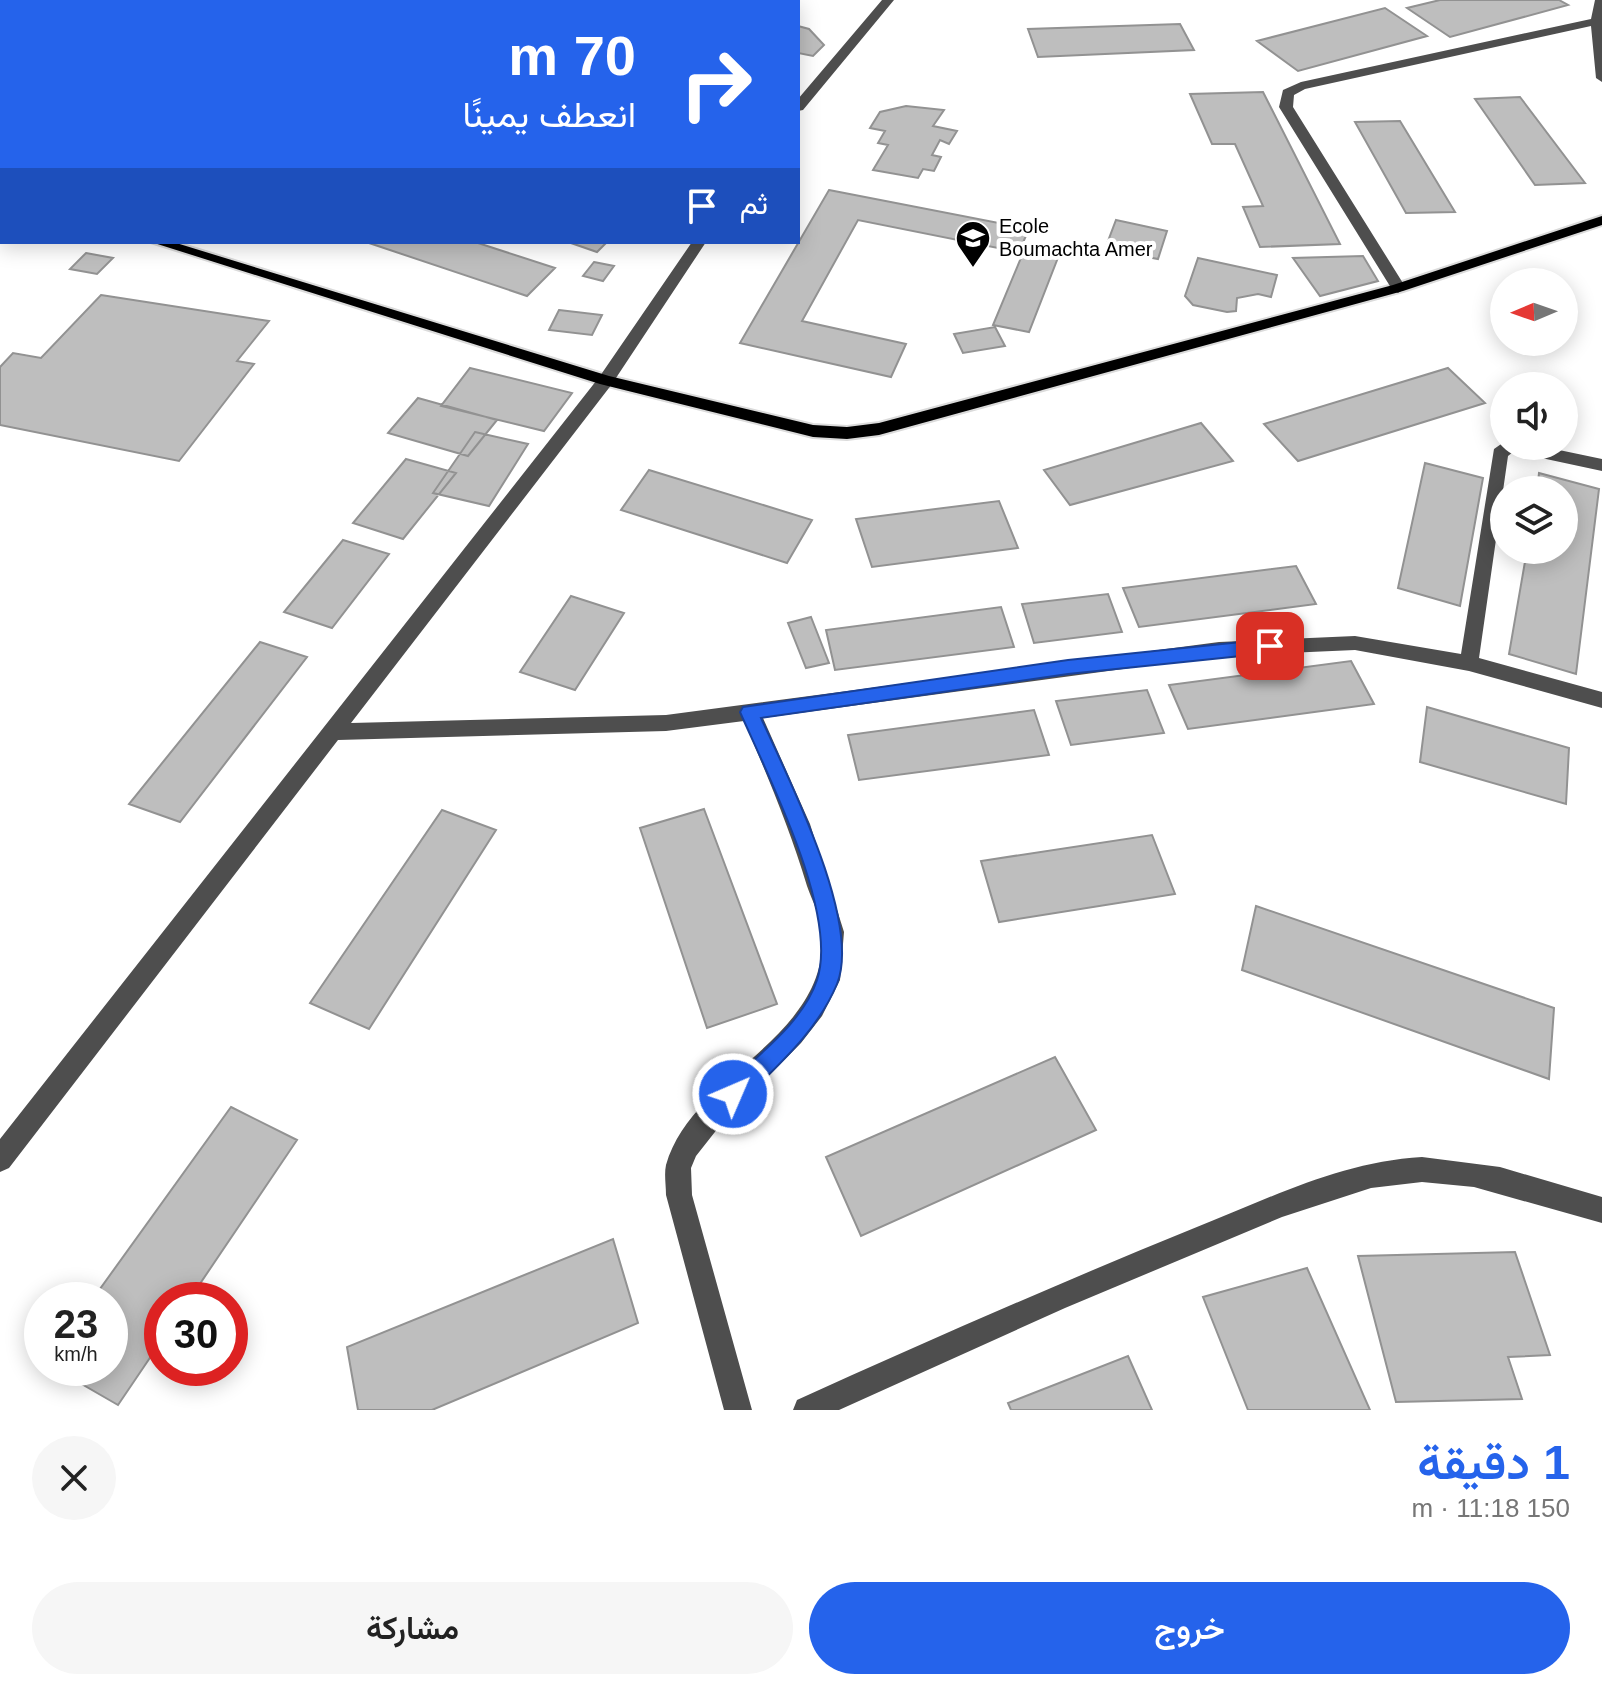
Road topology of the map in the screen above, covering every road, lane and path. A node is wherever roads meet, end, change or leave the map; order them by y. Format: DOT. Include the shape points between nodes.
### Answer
graph roads {
  1 [pos="888,0"];
  2 [pos="1601,0"];
  3 [pos="1600,20"];
  4 [pos="1602,78"];
  5 [pos="800,105"];
  6 [pos="1602,220"];
  7 [pos="164,244"];
  8 [pos="698,244"];
  9 [pos="1398,288"];
  10 [pos="606,380"];
  11 [pos="1499,460"];
  12 [pos="1578,460"];
  13 [pos="1602,465"];
  14 [pos="1469,663"];
  15 [pos="1602,700"];
  16 [pos="750,712"];
  17 [pos="335,732"];
  18 [pos="0,1159"];
  19 [pos="1602,1210"];
  20 [pos="738,1410"];
  21 [pos="807,1410"];
  1 -- 5 [label="street"];
  2 -- 3 [label="street"];
  3 -- 4 [label="street"];
  3 -- 9 [label="street" via="1288,93 1286,107"];
  6 -- 9 [label="main road"];
  7 -- 10 [label="main road"];
  8 -- 10 [label="street"];
  9 -- 10 [label="main road" via="857,432 813,431"];
  10 -- 17 [label="street"];
  11 -- 14 [label="street"];
  12 -- 13 [label="street"];
  14 -- 15 [label="street"];
  14 -- 16 [label="street" via="1355,643 1234,648"];
  16 -- 17 [label="street" via="666,723"];
  16 -- 20 [label="street" via="799,824 833,932 828,980 814,1008 713,1114 678,1167 679,1195"];
  17 -- 18 [label="street"];
  19 -- 21 [label="street" via="1494,1177 1450,1170 1396,1171 1333,1185 1070,1291"];
}
